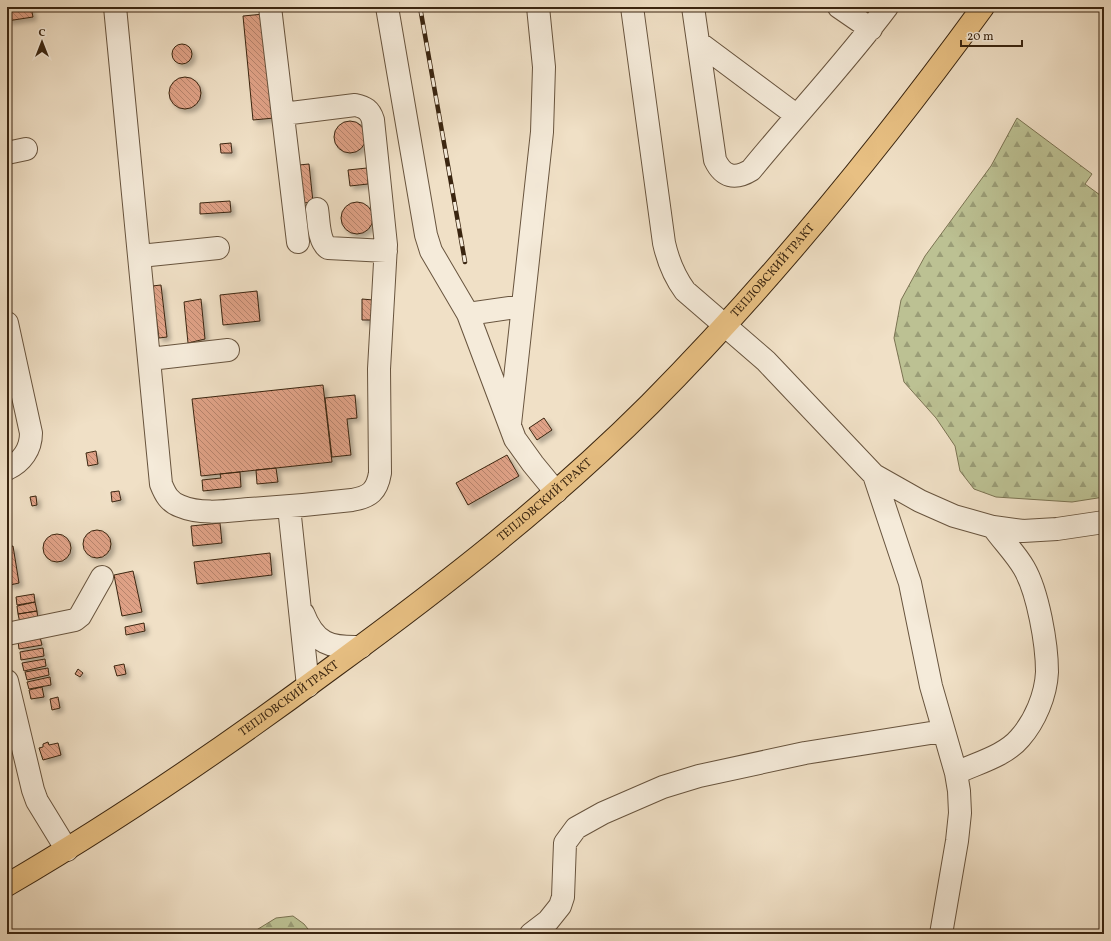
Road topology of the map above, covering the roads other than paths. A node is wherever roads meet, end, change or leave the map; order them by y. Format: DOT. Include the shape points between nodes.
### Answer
graph roads {
  1 [pos="115,7"];
  2 [pos="270,7"];
  3 [pos="387,7"];
  4 [pos="538,7"];
  5 [pos="632,7"];
  6 [pos="693,7"];
  7 [pos="839,7"];
  8 [pos="887,7"];
  9 [pos="983,7"];
  10 [pos="871,29"];
  11 [pos="698,42"];
  12 [pos="283,114"];
  13 [pos="796,115"];
  14 [pos="317,209"];
  15 [pos="298,242"];
  16 [pos="218,248"];
  17 [pos="386,250"];
  18 [pos="140,256"];
  19 [pos="523,306"];
  20 [pos="468,314"];
  21 [pos="7,323"];
  22 [pos="726,326"];
  23 [pos="228,350"];
  24 [pos="150,359"];
  25 [pos="510,428"];
  26 [pos="7,470"];
  27 [pos="874,475"];
  28 [pos="556,492"];
  29 [pos="289,507"];
  30 [pos="1104,523"];
  31 [pos="993,527"];
  32 [pos="102,578"];
  33 [pos="299,602"];
  34 [pos="7,634"];
  35 [pos="361,647"];
  36 [pos="7,681"];
  37 [pos="308,686"];
  38 [pos="943,731"];
  39 [pos="956,773"];
  40 [pos="66,850"];
  41 [pos="7,886"];
  42 [pos="531,934"];
  43 [pos="941,934"];
  1 -- 18 [label="lane"];
  2 -- 12 [label="lane"];
  3 -- 20 [label="lane" via="426,235 440,268"];
  4 -- 19 [label="lane" via="544,95"];
  5 -- 22 [label="lane" via="656,191 668,260 676,279 685,291"];
  6 -- 11 [label="lane"];
  7 -- 10 [label="lane"];
  8 -- 10 [label="lane"];
  9 -- 22 [label="main road, ТЕПЛОВСКИЙ ТРАКТ" via="837,198"];
  10 -- 13 [label="lane"];
  11 -- 13 [label="lane"];
  11 -- 13 [label="lane" via="715,160 720,170 736,176 751,170"];
  12 -- 15 [label="lane"];
  12 -- 17 [label="lane" via="355,105 370,112 374,120"];
  14 -- 17 [label="lane" via="322,240 328,248"];
  16 -- 18 [label="lane"];
  17 -- 29 [label="lane" via="379,369 379,482 371,494 364,498"];
  18 -- 24 [label="lane"];
  19 -- 20 [label="lane"];
  19 -- 25 [label="lane"];
  20 -- 25 [label="lane"];
  21 -- 26 [label="lane" via="31,433 31,441 23,457"];
  22 -- 27 [label="lane" via="766,361"];
  22 -- 28 [label="main road, ТЕПЛОВСКИЙ ТРАКТ" via="648,406"];
  23 -- 24 [label="lane"];
  24 -- 29 [label="lane" via="161,484 168,498 180,506 200,511"];
  25 -- 28 [label="lane" via="533,464"];
  27 -- 31 [label="lane" via="920,502 954,516"];
  27 -- 38 [label="lane" via="910,583"];
  28 -- 35 [label="main road, ТЕПЛОВСКИЙ ТРАКТ" via="462,570"];
  29 -- 33 [label="lane"];
  30 -- 31 [label="lane" via="1023,531"];
  31 -- 39 [label="lane" via="1024,569 1033,590 1040,611 1047,672 1039,705 1032,722 1020,739 1006,750"];
  32 -- 34 [label="lane" via="80,616 75,620"];
  33 -- 35 [label="lane" via="311,628 323,642 335,647"];
  33 -- 37 [label="lane"];
  35 -- 37 [label="main road, ТЕПЛОВСКИЙ ТРАКТ"];
  36 -- 40 [label="lane" via="32,790"];
  37 -- 40 [label="main road, ТЕПЛОВСКИЙ ТРАКТ" via="141,802"];
  38 -- 39 [label="lane"];
  38 -- 42 [label="lane" via="805,753 699,776 663,787 603,813 576,828 564,844 560,906 548,921"];
  39 -- 43 [label="lane" via="960,813"];
  40 -- 41 [label="main road, ТЕПЛОВСКИЙ ТРАКТ"];
}
